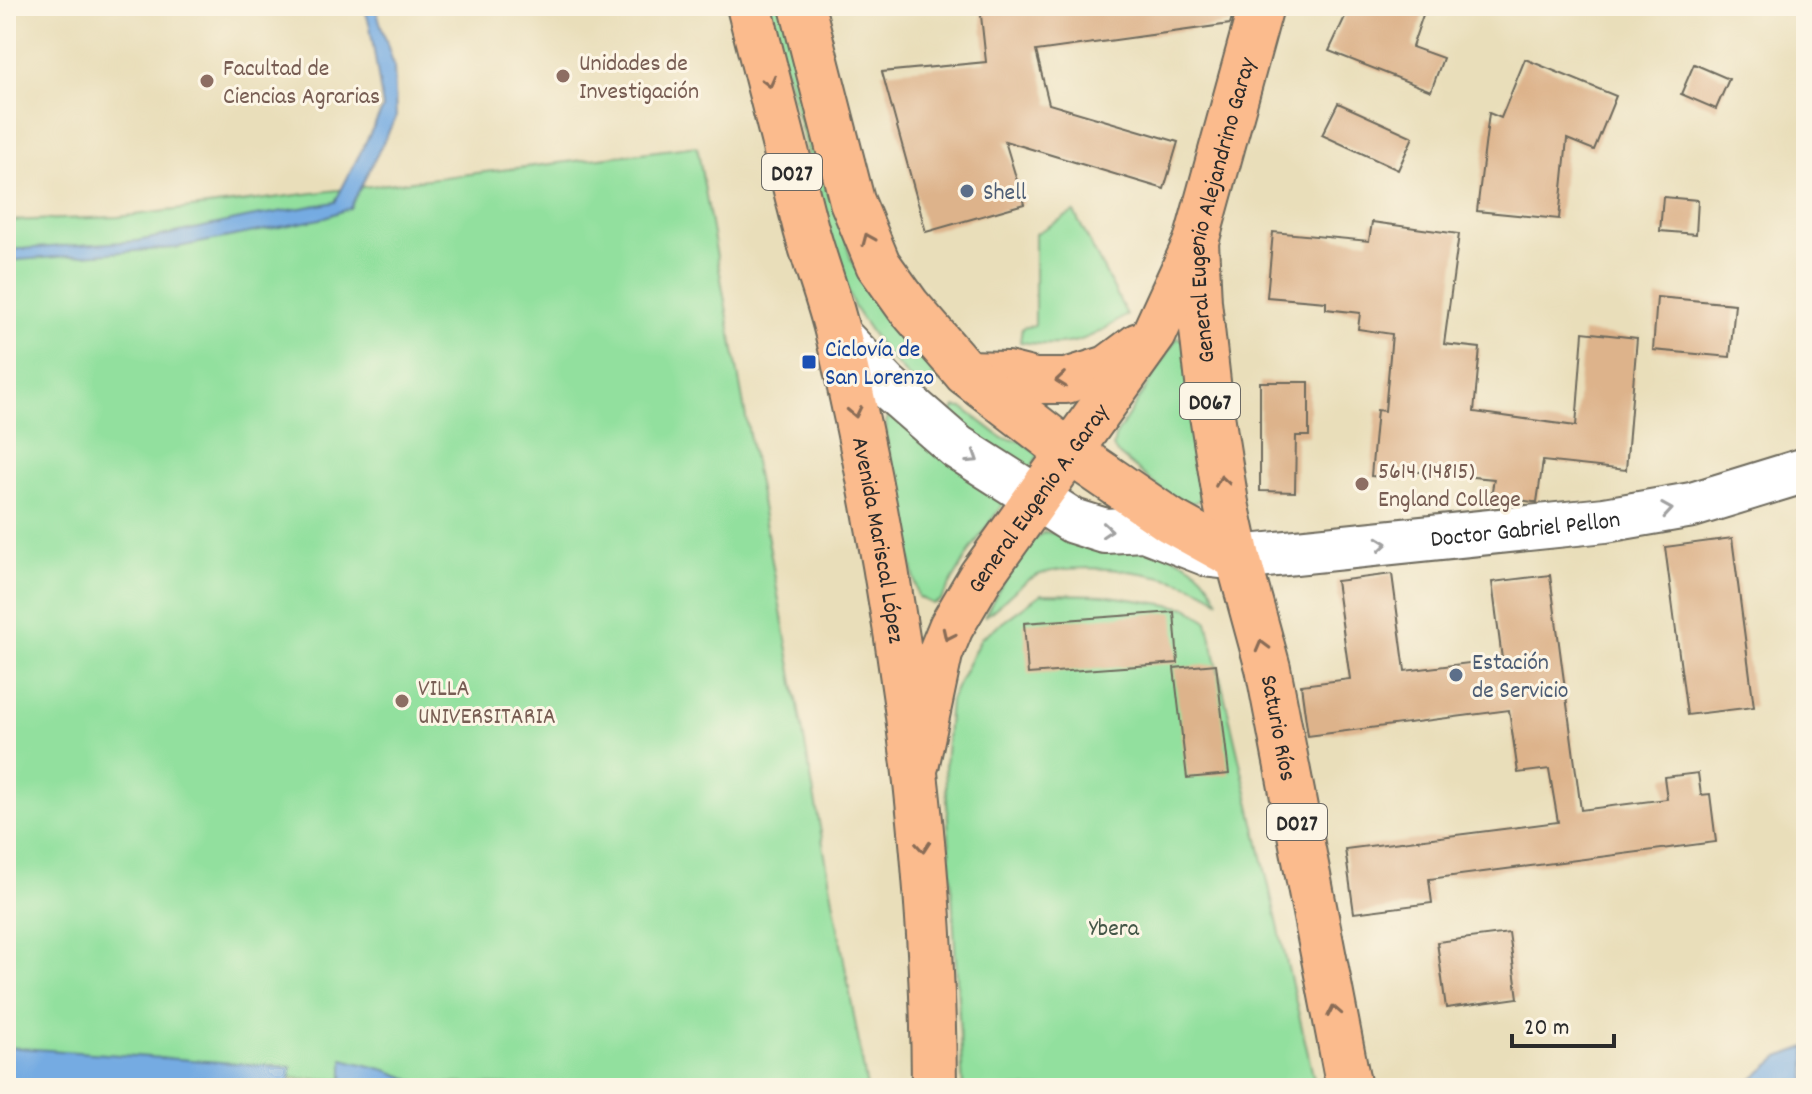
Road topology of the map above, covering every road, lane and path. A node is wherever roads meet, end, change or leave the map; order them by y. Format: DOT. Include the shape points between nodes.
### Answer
graph roads {
  1 [pos="749,6"];
  2 [pos="802,6"];
  3 [pos="1261,6"];
  4 [pos="1196,242"];
  5 [pos="1154,334"];
  6 [pos="839,336"];
  7 [pos="966,373"];
  8 [pos="1071,452"];
  9 [pos="1806,470"];
  10 [pos="1036,499"];
  11 [pos="1238,558"];
  12 [pos="916,769"];
  13 [pos="934,1088"];
  14 [pos="1349,1088"];
  1 -- 6 [label="main road, Avenida Mariscal López / D027, one-way"];
  7 -- 2 [label="main road, D027, one-way" via="878,264 852,201"];
  3 -- 4 [label="main road, General Eugenio Alejandrino Garay / D067"];
  4 -- 5 [label="main road, General Eugenio A. Garay / D067"];
  11 -- 4 [label="main road, General Eugenio Alejandrino Garay / D067, one-way" via="1211,409"];
  5 -- 7 [label="main road, one-way" via="1108,368 1066,381"];
  5 -- 8 [label="main road, General Eugenio A. Garay / D067"];
  6 -- 10 [label="street, Doctor Gabriel Pellon, one-way" via="957,447"];
  6 -- 12 [label="main road, Avenida Mariscal López / D027, one-way" via="877,519"];
  7 -- 8 [label="main road, D027"];
  8 -- 10 [label="main road, General Eugenio A. Garay / D067"];
  8 -- 11 [label="main road, D027" via="1171,521"];
  11 -- 9 [label="street, Doctor Gabriel Pellon, one-way" via="1605,520 1692,505"];
  10 -- 11 [label="street, Doctor Gabriel Pellon, one-way" via="1094,529 1144,529 1211,555"];
  10 -- 12 [label="main road, General Eugenio A. Garay / D067, one-way" via="951,627 936,668"];
  14 -- 11 [label="main road, Saturio Ríos / D027, one-way" via="1268,668"];
  12 -- 13 [label="main road, Avenida Mariscal López / D027, one-way" via="929,919"];
}
